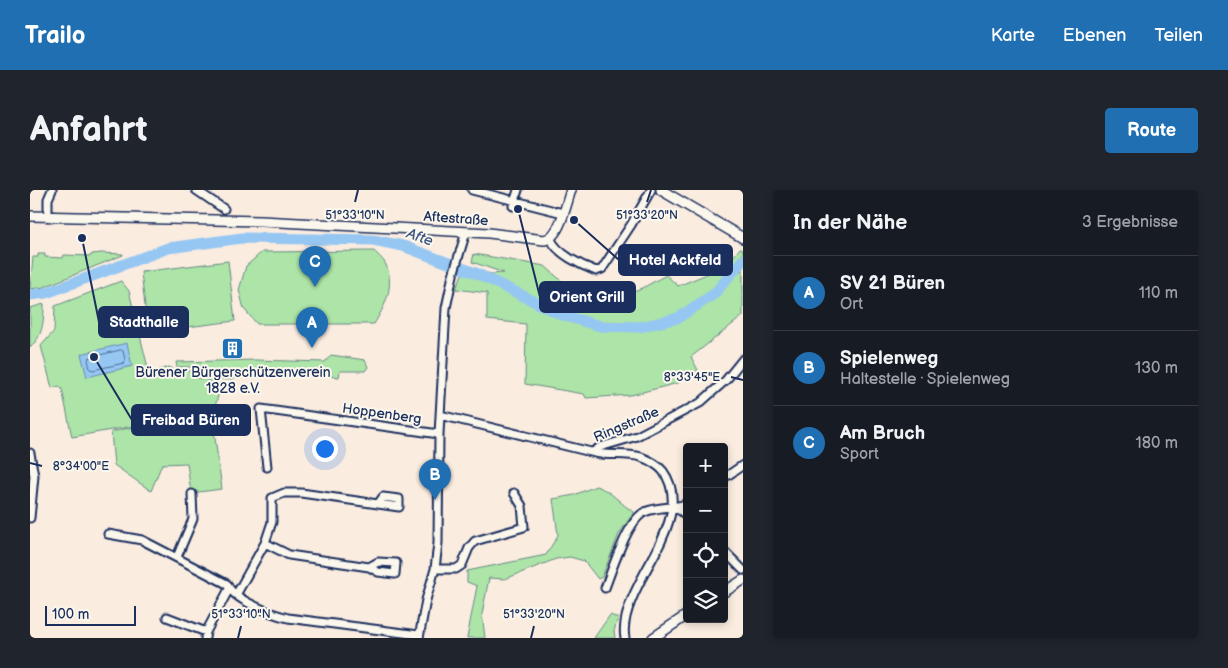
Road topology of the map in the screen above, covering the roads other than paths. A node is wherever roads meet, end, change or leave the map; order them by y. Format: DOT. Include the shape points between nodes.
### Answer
graph roads {
  1 [pos="52,190"];
  2 [pos="196,190"];
  3 [pos="472,190"];
  4 [pos="518,190"];
  5 [pos="571,190"];
  6 [pos="651,190"];
  7 [pos="661,190"];
  8 [pos="514,204"];
  9 [pos="224,209"];
  10 [pos="563,213"];
  11 [pos="30,216"];
  12 [pos="48,217"];
  13 [pos="466,232"];
  14 [pos="743,238"];
  15 [pos="551,239"];
  16 [pos="743,359"];
  17 [pos="440,415"];
  18 [pos="439,434"];
  19 [pos="592,452"];
  20 [pos="30,453"];
  21 [pos="743,465"];
  22 [pos="267,467"];
  23 [pos="728,475"];
  24 [pos="514,493"];
  25 [pos="192,494"];
  26 [pos="378,504"];
  27 [pos="683,504"];
  28 [pos="672,507"];
  29 [pos="683,512"];
  30 [pos="30,518"];
  31 [pos="108,534"];
  32 [pos="265,543"];
  33 [pos="728,555"];
  34 [pos="177,557"];
  35 [pos="369,567"];
  36 [pos="435,568"];
  37 [pos="743,570"];
  38 [pos="743,580"];
  39 [pos="605,588"];
  40 [pos="229,589"];
  41 [pos="728,589"];
  42 [pos="236,595"];
  43 [pos="168,616"];
  44 [pos="683,618"];
  45 [pos="206,635"];
  46 [pos="419,636"];
  47 [pos="625,638"];
  48 [pos="653,638"];
  1 -- 12 [label="street" via="48,199"];
  2 -- 9 [label="street"];
  3 -- 8 [label="street"];
  4 -- 8 [label="street"];
  5 -- 10 [label="main road"];
  6 -- 15 [label="street" via="631,226 602,269 596,272 558,249"];
  7 -- 14 [label="main road"];
  8 -- 10 [label="street"];
  10 -- 15 [label="main road"];
  11 -- 12 [label="main road, Aftestraße"];
  12 -- 13 [label="main road, Aftestraße" via="261,221"];
  13 -- 15 [label="main road, Aftestraße"];
  13 -- 17 [label="street" via="446,308"];
  16 -- 19 [label="street, Ringstraße" via="726,380 700,402 638,436"];
  17 -- 18 [label="street"];
  17 -- 19 [label="street, Ringstraße"];
  18 -- 22 [label="street, Hoppenberg" via="261,409"];
  18 -- 36 [label="street"];
  19 -- 28 [label="street" via="639,457 655,464 668,482"];
  20 -- 30 [label="street" via="34,476"];
  21 -- 23 [label="street"];
  24 -- 36 [label="street" via="522,506 524,527 476,541 469,548 462,565 456,569"];
  25 -- 34 [label="street" via="194,519"];
  26 -- 32 [label="street" via="284,493 272,498 272,522"];
  27 -- 28 [label="street"];
  28 -- 29 [label="street"];
  28 -- 39 [label="street" via="639,515 626,535"];
  28 -- 47 [label="street" via="665,534 624,623"];
  31 -- 34 [label="street" via="142,540"];
  32 -- 35 [label="street" via="289,555"];
  32 -- 42 [label="street"];
  33 -- 37 [label="street"];
  34 -- 40 [label="street" via="227,584"];
  36 -- 46 [label="street"];
  38 -- 41 [label="main road"];
  40 -- 42 [label="street"];
  40 -- 45 [label="street"];
  42 -- 46 [label="street" via="288,618"];
  43 -- 45 [label="street"];
  44 -- 48 [label="main road"];
}
